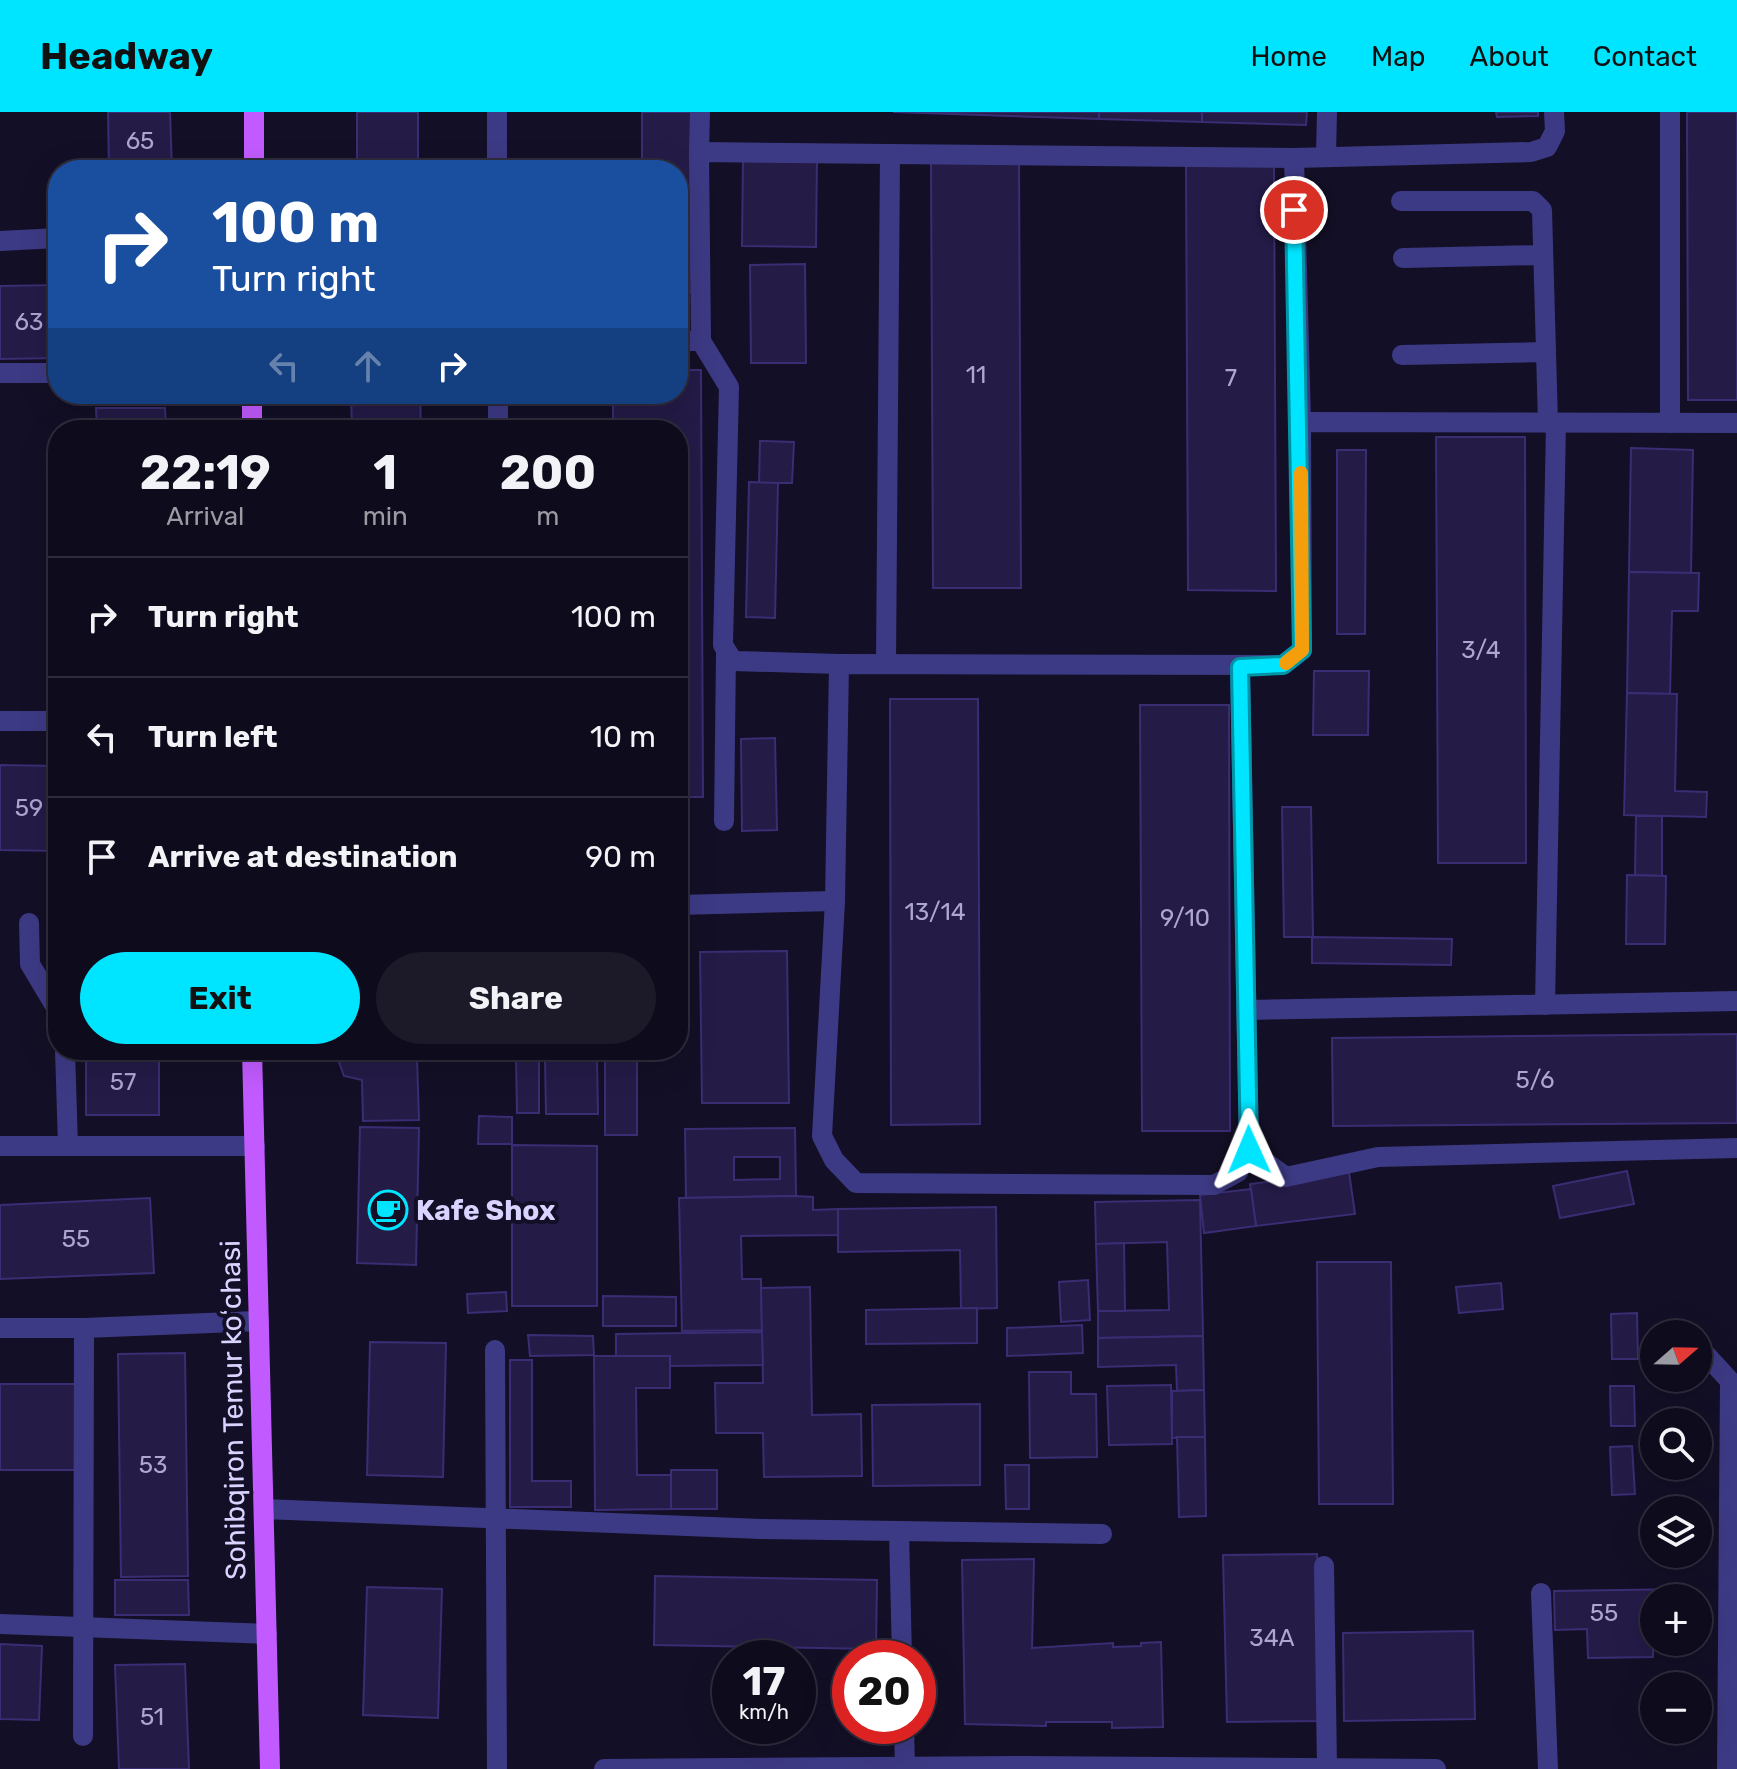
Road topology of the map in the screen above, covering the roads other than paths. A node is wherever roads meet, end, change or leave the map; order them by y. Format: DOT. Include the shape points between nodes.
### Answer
graph roads {
  1 [pos="254,112"];
  2 [pos="497,112"];
  3 [pos="700,112"];
  4 [pos="1327,112"];
  5 [pos="1554,112"];
  6 [pos="1670,112"];
  7 [pos="699,152"];
  8 [pos="890,154"];
  9 [pos="1326,155"];
  10 [pos="1294,158"];
  11 [pos="254,160"];
  12 [pos="497,160"];
  13 [pos="1401,201"];
  14 [pos="48,239"];
  15 [pos="0,241"];
  16 [pos="1543,255"];
  17 [pos="1403,258"];
  18 [pos="688,341"];
  19 [pos="701,341"];
  20 [pos="1546,352"];
  21 [pos="1402,355"];
  22 [pos="0,373"];
  23 [pos="48,373"];
  24 [pos="1301,422"];
  25 [pos="1552,423"];
  26 [pos="1670,423"];
  27 [pos="1737,423"];
  28 [pos="726,654"];
  29 [pos="839,664"];
  30 [pos="886,664"];
  31 [pos="1240,667"];
  32 [pos="0,721"];
  33 [pos="48,721"];
  34 [pos="724,821"];
  35 [pos="835,901"];
  36 [pos="688,905"];
  37 [pos="29,923"];
  38 [pos="48,994"];
  39 [pos="1737,1001"];
  40 [pos="1545,1005"];
  41 [pos="1247,1010"];
  42 [pos="65,1060"];
  43 [pos="252,1060"];
  44 [pos="0,1146"];
  45 [pos="68,1146"];
  46 [pos="255,1146"];
  47 [pos="1737,1148"];
  48 [pos="1249,1150"];
  49 [pos="259,1321"];
  50 [pos="0,1328"];
  51 [pos="84,1328"];
  52 [pos="495,1350"];
  53 [pos="1712,1361"];
  54 [pos="264,1509"];
  55 [pos="495,1518"];
  56 [pos="899,1531"];
  57 [pos="1102,1534"];
  58 [pos="1324,1566"];
  59 [pos="1541,1593"];
  60 [pos="0,1624"];
  61 [pos="81,1628"];
  62 [pos="267,1634"];
  63 [pos="902,1640"];
  64 [pos="83,1736"];
  65 [pos="904,1744"];
  66 [pos="905,1768"];
  67 [pos="1162,1768"];
  68 [pos="1327,1768"];
  69 [pos="270,1769"];
  70 [pos="497,1769"];
  71 [pos="604,1769"];
  72 [pos="686,1769"];
  73 [pos="1436,1769"];
  74 [pos="1548,1769"];
  75 [pos="1727,1769"];
  1 -- 11 [label="main road"];
  2 -- 12 [label="lane"];
  3 -- 7 [label="lane"];
  4 -- 9 [label="lane"];
  5 -- 9 [label="lane" via="1555,131 1547,147 1531,152"];
  6 -- 26 [label="lane"];
  7 -- 8 [label="lane"];
  7 -- 19 [label="lane"];
  8 -- 10 [label="lane"];
  8 -- 30 [label="lane"];
  9 -- 10 [label="lane"];
  10 -- 24 [label="lane"];
  13 -- 16 [label="lane" via="1533,201 1542,210"];
  14 -- 15 [label="lane"];
  16 -- 17 [label="lane"];
  16 -- 20 [label="lane"];
  18 -- 19 [label="lane"];
  19 -- 28 [label="lane" via="729,387"];
  20 -- 21 [label="lane"];
  20 -- 25 [label="lane"];
  22 -- 23 [label="lane"];
  24 -- 25 [label="lane"];
  24 -- 31 [label="lane" via="1302,650 1283,665"];
  25 -- 26 [label="lane"];
  25 -- 40 [label="lane"];
  26 -- 27 [label="lane"];
  28 -- 29 [label="lane" via="733,661"];
  28 -- 34 [label="lane"];
  29 -- 30 [label="lane"];
  29 -- 35 [label="lane"];
  30 -- 31 [label="lane"];
  31 -- 41 [label="lane"];
  32 -- 33 [label="lane"];
  35 -- 36 [label="lane"];
  35 -- 48 [label="lane" via="822,1136 834,1160 856,1183 1214,1185 1238,1172"];
  37 -- 38 [label="lane" via="30,964"];
  39 -- 40 [label="lane"];
  40 -- 41 [label="lane"];
  41 -- 48 [label="lane"];
  42 -- 45 [label="lane"];
  43 -- 46 [label="main road, Sohibqiron Temur koʻchasi"];
  44 -- 45 [label="lane"];
  45 -- 46 [label="lane"];
  46 -- 49 [label="main road, Sohibqiron Temur koʻchasi"];
  47 -- 48 [label="lane" via="1378,1157 1286,1177"];
  49 -- 51 [label="lane"];
  49 -- 54 [label="main road, Sohibqiron Temur koʻchasi"];
  50 -- 51 [label="lane"];
  51 -- 61 [label="lane"];
  52 -- 55 [label="lane"];
  53 -- 75 [label="lane" via="1730,1381"];
  54 -- 55 [label="lane"];
  54 -- 62 [label="main road, Sohibqiron Temur koʻchasi"];
  55 -- 56 [label="lane"];
  55 -- 70 [label="lane"];
  56 -- 57 [label="lane"];
  56 -- 63 [label="lane"];
  58 -- 68 [label="lane"];
  59 -- 74 [label="lane"];
  60 -- 61 [label="lane"];
  61 -- 62 [label="lane"];
  61 -- 64 [label="lane"];
  62 -- 69 [label="main road, Sohibqiron Temur koʻchasi"];
  65 -- 66 [label="lane"];
  66 -- 67 [label="lane"];
  66 -- 72 [label="lane"];
  67 -- 68 [label="lane"];
  68 -- 73 [label="lane"];
  71 -- 72 [label="lane"];
}
